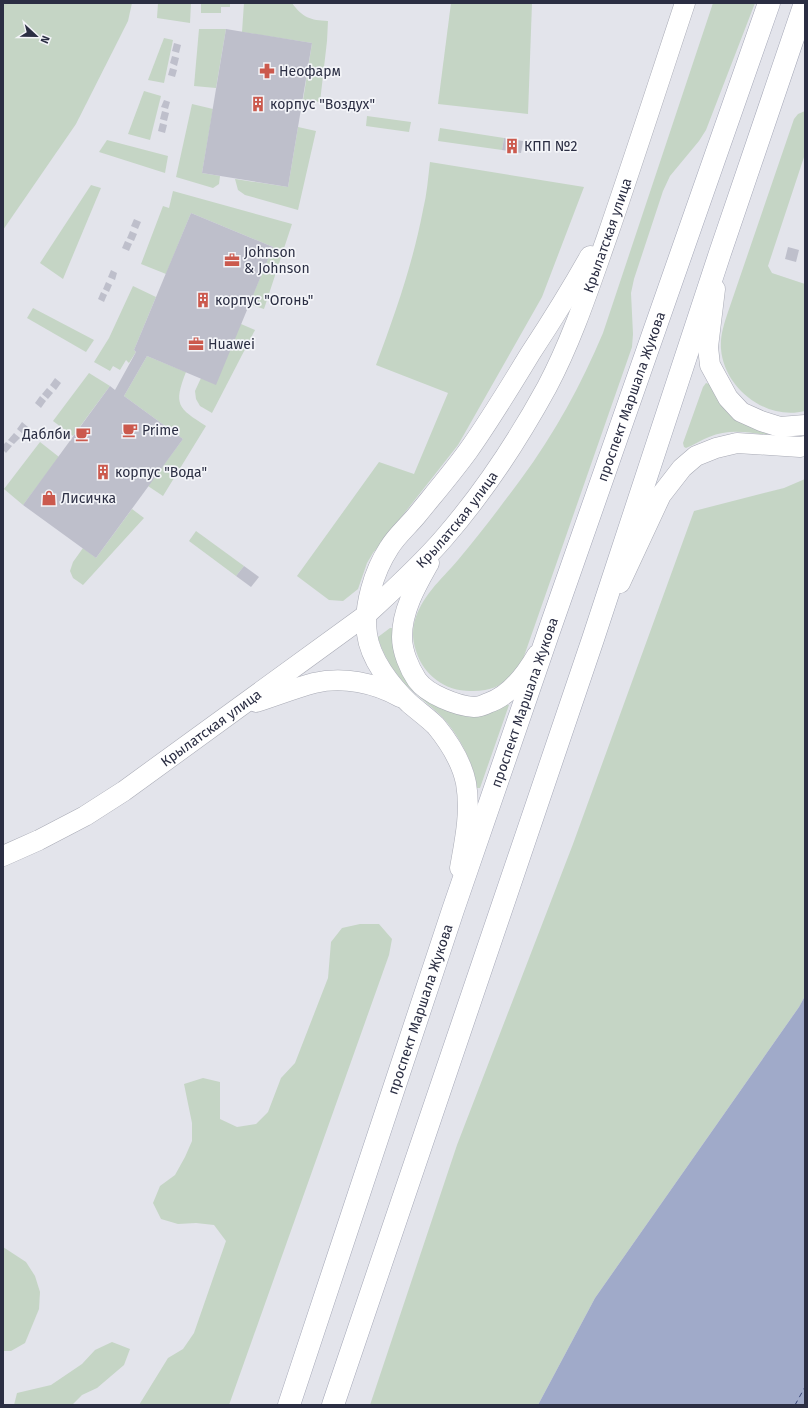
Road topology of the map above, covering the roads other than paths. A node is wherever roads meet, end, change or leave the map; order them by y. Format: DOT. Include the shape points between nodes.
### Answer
graph roads {
  1 [pos="685,3"];
  2 [pos="769,3"];
  3 [pos="805,3"];
  4 [pos="615,214"];
  5 [pos="720,253"];
  6 [pos="805,425"];
  7 [pos="805,446"];
  8 [pos="443,539"];
  9 [pos="366,615"];
  10 [pos="548,634"];
  11 [pos="593,639"];
  12 [pos="409,702"];
  13 [pos="239,708"];
  14 [pos="3,856"];
  15 [pos="453,910"];
  16 [pos="289,1405"];
  17 [pos="334,1405"];
  1 -- 4 [label="main road, Крылатская улица"];
  2 -- 10 [label="main road, проспект Маршала Жукова"];
  3 -- 5 [label="main road"];
  4 -- 8 [label="main road, Крылатская улица" via="572,333 547,387 513,444"];
  4 -- 9 [label="main road" via="505,396 434,495 389,548 372,584"];
  5 -- 6 [label="main road" via="708,340 710,365 728,398 741,412 780,427"];
  5 -- 11 [label="main road"];
  7 -- 11 [label="main road" via="736,443 696,456 682,468 661,495"];
  8 -- 9 [label="main road, Крылатская улица"];
  8 -- 10 [label="main road" via="417,585 403,624 405,652 418,681 432,692 458,703 474,707 489,703 515,686 531,665"];
  9 -- 12 [label="main road" via="367,635 372,650 392,686"];
  9 -- 13 [label="main road, Крылатская улица"];
  10 -- 15 [label="main road, проспект Маршала Жукова"];
  11 -- 17 [label="main road"];
  12 -- 13 [label="main road" via="374,686 334,680 315,683"];
  12 -- 15 [label="main road" via="435,725 448,741 465,781 469,803 468,825"];
  13 -- 14 [label="main road, Крылатская улица" via="85,816"];
  15 -- 16 [label="main road, проспект Маршала Жукова"];
}
